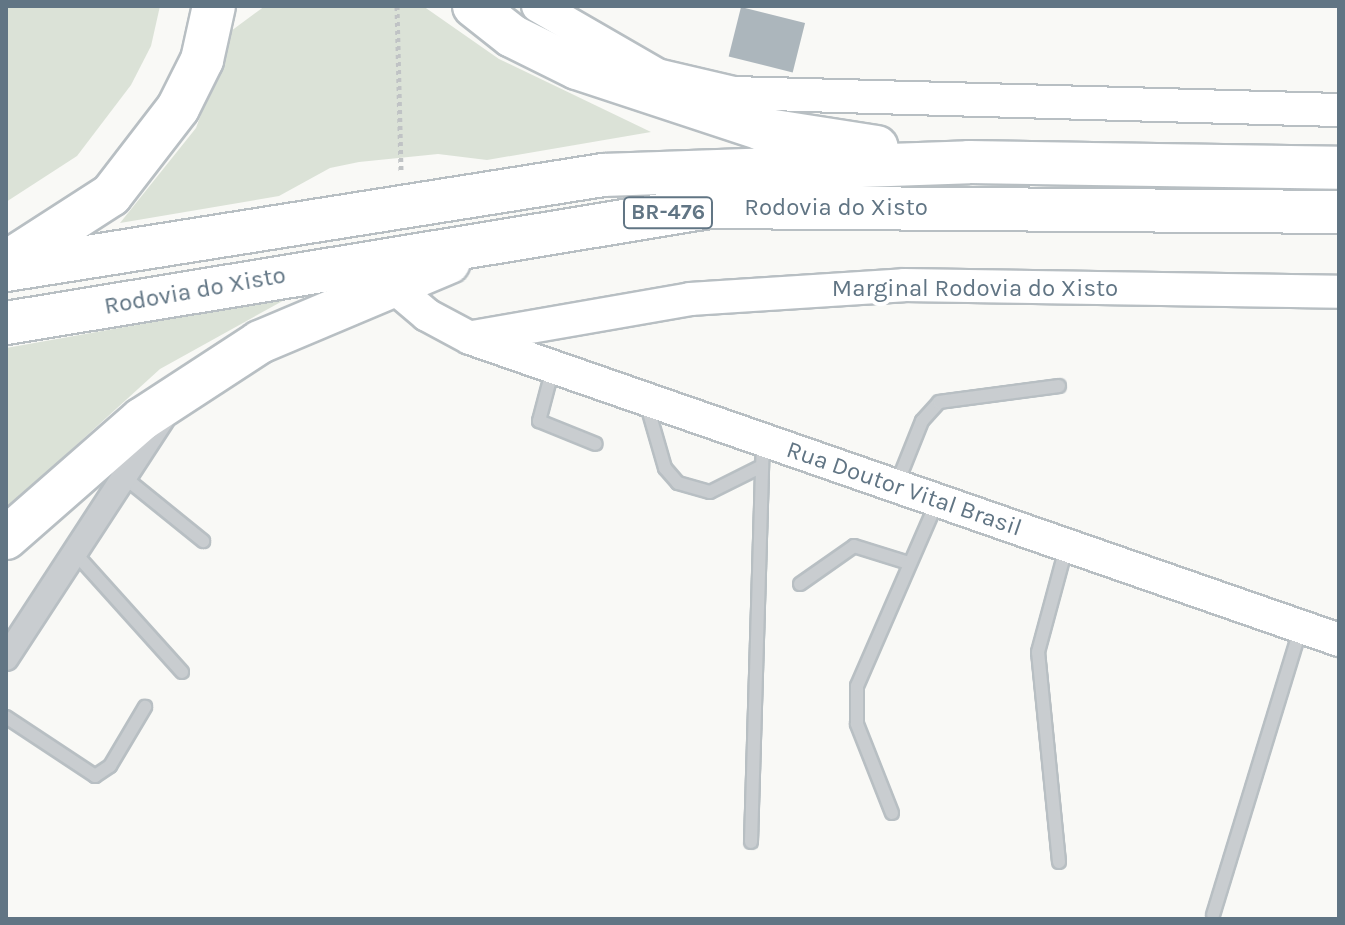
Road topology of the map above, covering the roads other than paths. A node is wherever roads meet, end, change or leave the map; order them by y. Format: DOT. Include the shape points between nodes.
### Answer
graph roads {
  1 [pos="214,6"];
  2 [pos="474,6"];
  3 [pos="538,6"];
  4 [pos="582,54"];
  5 [pos="1339,110"];
  6 [pos="969,162"];
  7 [pos="1339,168"];
  8 [pos="1339,212"];
  9 [pos="487,240"];
  10 [pos="6,262"];
  11 [pos="6,270"];
  12 [pos="394,287"];
  13 [pos="1339,292"];
  14 [pos="6,323"];
  15 [pos="470,338"];
  16 [pos="553,367"];
  17 [pos="1059,386"];
  18 [pos="176,397"];
  19 [pos="645,399"];
  20 [pos="596,444"];
  21 [pos="762,452"];
  22 [pos="124,477"];
  23 [pos="896,486"];
  24 [pos="938,500"];
  25 [pos="6,538"];
  26 [pos="203,541"];
  27 [pos="1067,545"];
  28 [pos="75,553"];
  29 [pos="909,563"];
  30 [pos="800,584"];
  31 [pos="1301,627"];
  32 [pos="1339,640"];
  33 [pos="6,658"];
  34 [pos="182,672"];
  35 [pos="145,707"];
  36 [pos="6,717"];
  37 [pos="892,813"];
  38 [pos="751,842"];
  39 [pos="1059,862"];
  40 [pos="1213,915"];
  1 -- 10 [label="highway" via="202,60 178,108 111,195"];
  2 -- 4 [label="highway" via="512,36"];
  3 -- 4 [label="main road"];
  4 -- 5 [label="main road" via="733,93"];
  4 -- 6 [label="highway" via="761,129"];
  6 -- 7 [label="highway, Rodovia do Xisto / BR-476"];
  6 -- 11 [label="highway, Rodovia do Xisto / BR-476" via="603,175"];
  8 -- 9 [label="highway, Rodovia do Xisto / BR-476" via="709,207"];
  9 -- 12 [label="highway"];
  9 -- 14 [label="highway, Rodovia do Xisto / BR-476"];
  12 -- 15 [label="main road, Rua Doutor Vital Brasil" via="427,315"];
  12 -- 18 [label="highway" via="260,342"];
  13 -- 15 [label="main road, Marginal Rodovia do Xisto" via="904,285 690,299"];
  15 -- 16 [label="main road, Rua Doutor Vital Brasil"];
  16 -- 19 [label="main road, Rua Doutor Vital Brasil"];
  16 -- 20 [label="lane" via="539,421"];
  17 -- 23 [label="lane" via="939,402 922,421"];
  18 -- 22 [label="street"];
  18 -- 25 [label="highway"];
  19 -- 21 [label="main road, Rua Doutor Vital Brasil"];
  19 -- 21 [label="lane" via="665,468 678,483 710,492"];
  21 -- 23 [label="main road, Rua Doutor Vital Brasil"];
  21 -- 38 [label="lane"];
  22 -- 26 [label="lane"];
  22 -- 28 [label="street"];
  23 -- 24 [label="main road, Rua Doutor Vital Brasil"];
  24 -- 27 [label="main road, Rua Doutor Vital Brasil"];
  24 -- 29 [label="lane"];
  27 -- 31 [label="main road, Rua Doutor Vital Brasil"];
  27 -- 39 [label="lane" via="1038,652"];
  28 -- 33 [label="street"];
  28 -- 34 [label="lane"];
  29 -- 30 [label="lane" via="854,546"];
  29 -- 37 [label="lane" via="862,663 855,704"];
  31 -- 32 [label="main road, Rua Doutor Vital Brasil"];
  31 -- 40 [label="lane"];
  35 -- 36 [label="lane" via="110,766 95,776"];
}
